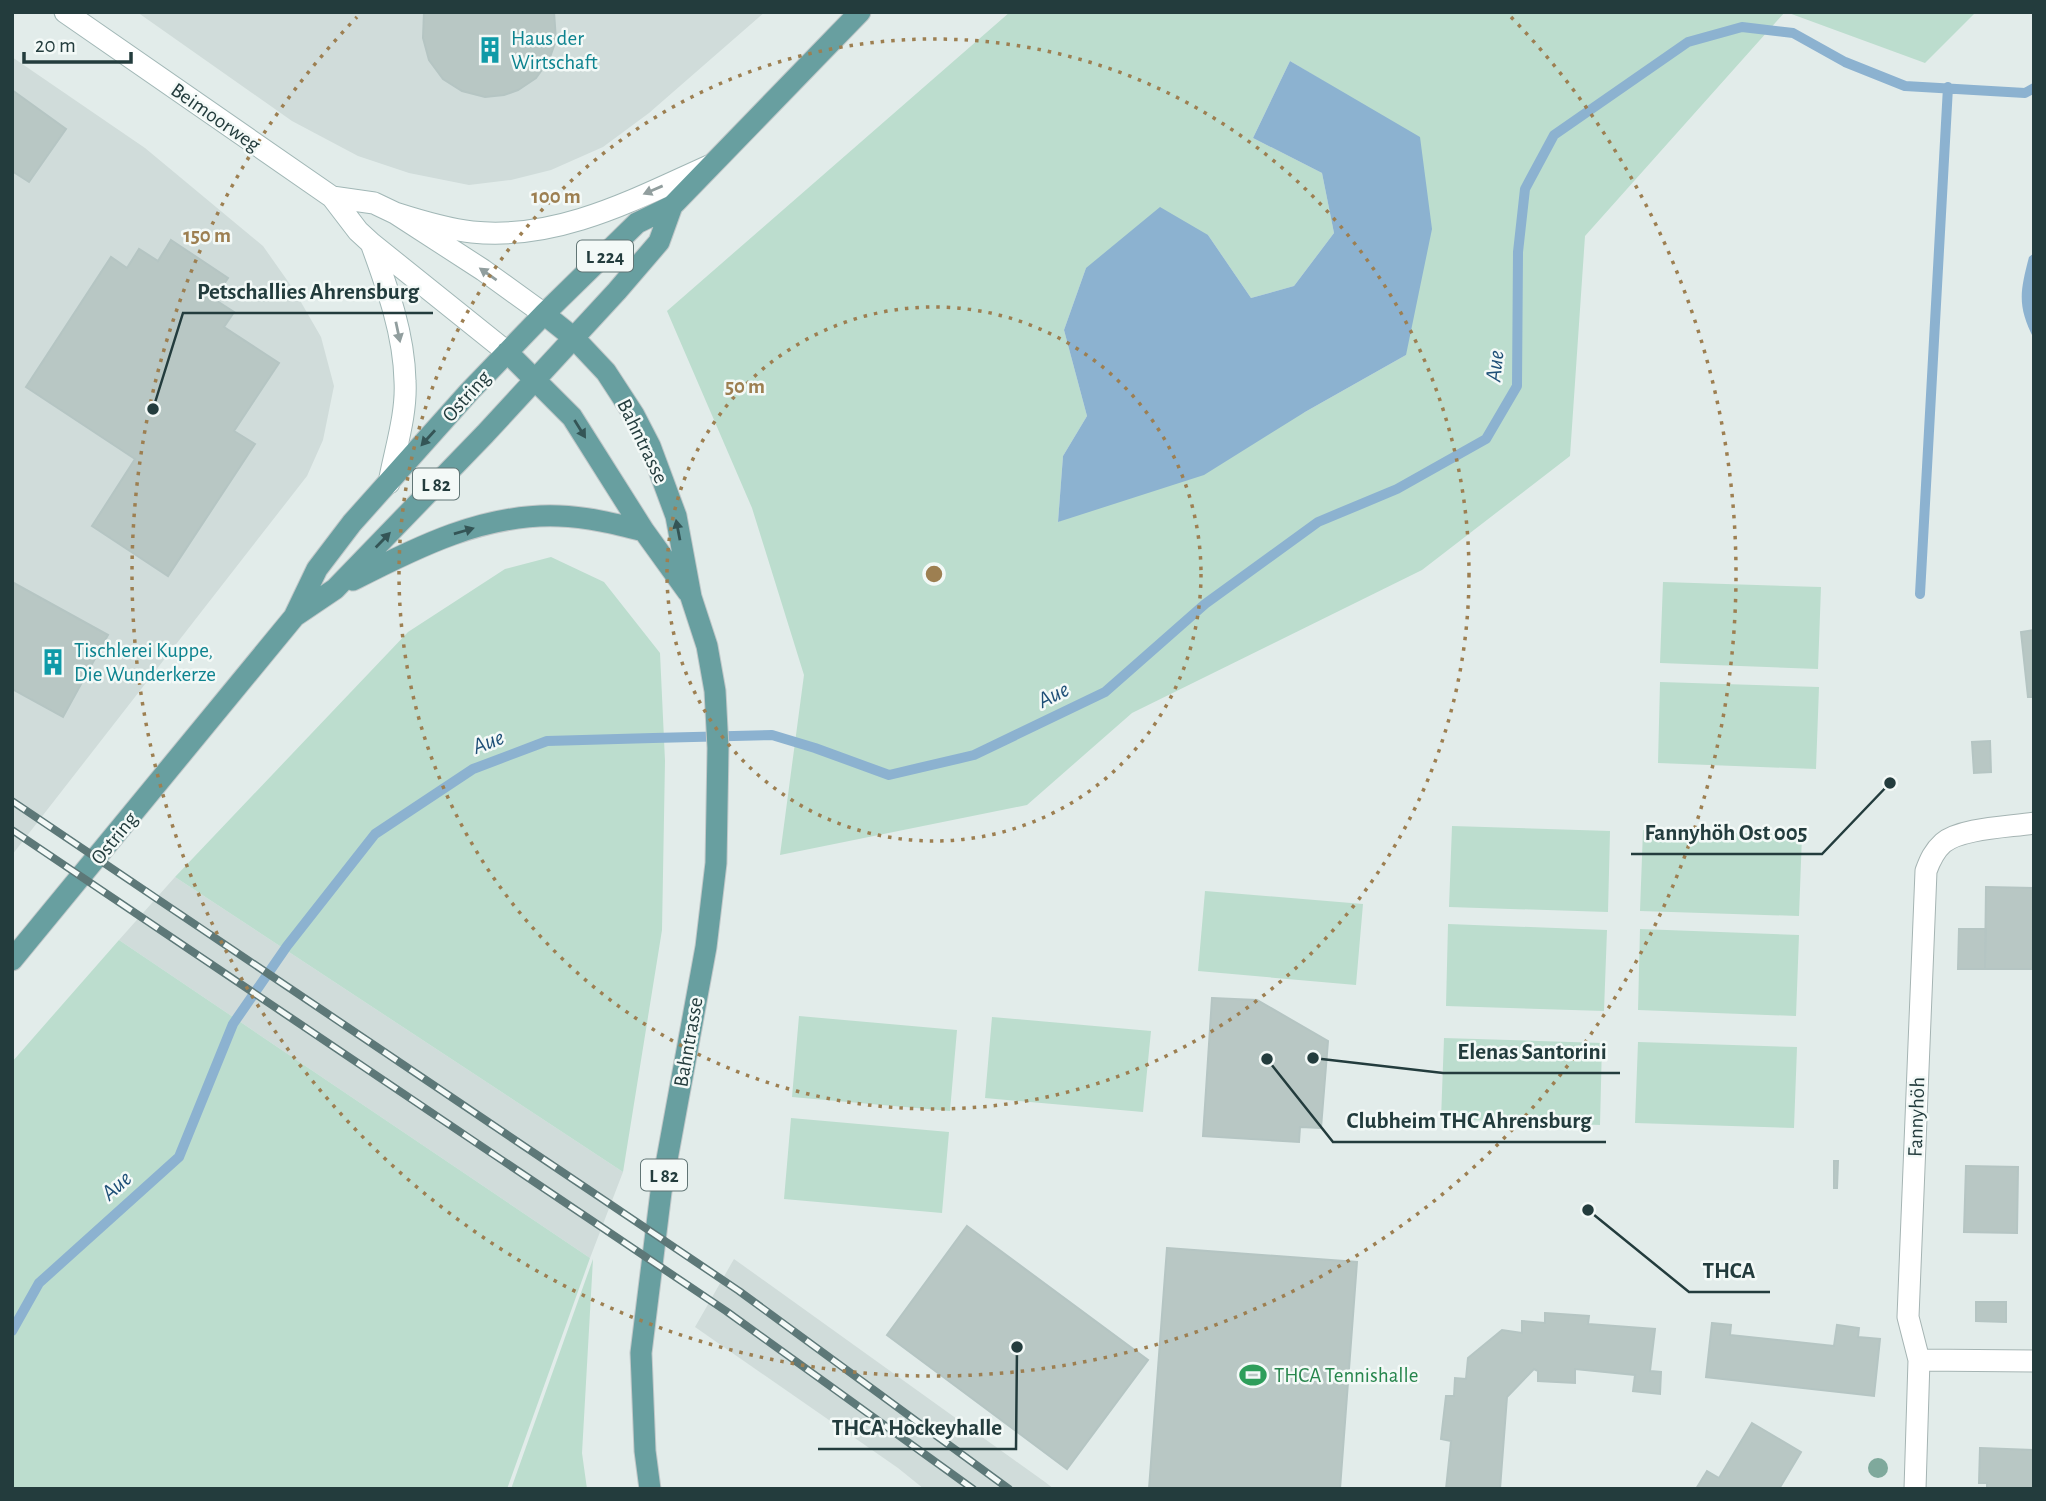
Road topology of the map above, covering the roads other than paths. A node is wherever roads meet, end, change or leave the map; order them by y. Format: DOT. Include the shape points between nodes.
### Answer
graph roads {
  1 [pos="65,12"];
  2 [pos="860,12"];
  3 [pos="716,163"];
  4 [pos="332,197"];
  5 [pos="672,206"];
  6 [pos="395,213"];
  7 [pos="371,243"];
  8 [pos="544,314"];
  9 [pos="574,338"];
  10 [pos="507,352"];
  11 [pos="535,377"];
  12 [pos="388,483"];
  13 [pos="644,531"];
  14 [pos="335,589"];
  15 [pos="691,597"];
  16 [pos="294,617"];
  17 [pos="2034,823"];
  18 [pos="12,960"];
  19 [pos="1919,1360"];
  20 [pos="2034,1361"];
  21 [pos="650,1489"];
  22 [pos="1915,1489"];
  1 -- 4 [label="main road, Beimoorweg"];
  2 -- 3 [label="main road, Ostring / L 224"];
  3 -- 5 [label="main road, Ostring / L 224"];
  3 -- 6 [label="main road, one-way" via="582,220 534,232 473,232"];
  4 -- 6 [label="main road, Beimoorweg" via="374,203"];
  4 -- 7 [label="main road, Beimoorweg"];
  5 -- 8 [label="main road, Ostring / L 224" via="637,223"];
  5 -- 9 [label="main road, Ostring / L 224" via="659,242"];
  8 -- 6 [label="main road, Beimoorweg, one-way"];
  7 -- 10 [label="main road, Beimoorweg"];
  7 -- 12 [label="main road, one-way" via="391,303 405,382"];
  8 -- 9 [label="main road, Bahntrasse / L 82"];
  8 -- 10 [label="main road, Ostring / L 82"];
  9 -- 11 [label="main road, Ostring / L 224"];
  15 -- 9 [label="main road, Bahntrasse / L 82, one-way" via="676,516 650,446 606,372"];
  10 -- 11 [label="main road, Bahntrasse"];
  10 -- 12 [label="main road, Ostring / L 82, one-way"];
  11 -- 13 [label="main road, Bahntrasse / L 82, one-way" via="572,417"];
  14 -- 11 [label="main road, Ostring / L 82, one-way"];
  12 -- 16 [label="main road, Ostring / L 82" via="317,569"];
  14 -- 13 [label="main road, L 82, one-way" via="425,544 513,520 558,516"];
  13 -- 15 [label="main road, Bahntrasse / L 82"];
  14 -- 16 [label="main road, Ostring / L 82"];
  15 -- 21 [label="main road, Bahntrasse / L 82" via="715,691 716,863 706,947 661,1192 641,1353"];
  16 -- 18 [label="main road, Ostring / L 82"];
  17 -- 19 [label="main road, Fannyhöh" via="1955,836 1932,855 1926,871 1908,1317"];
  19 -- 20 [label="main road"];
  19 -- 22 [label="main road, Fannyhöh"];
}
